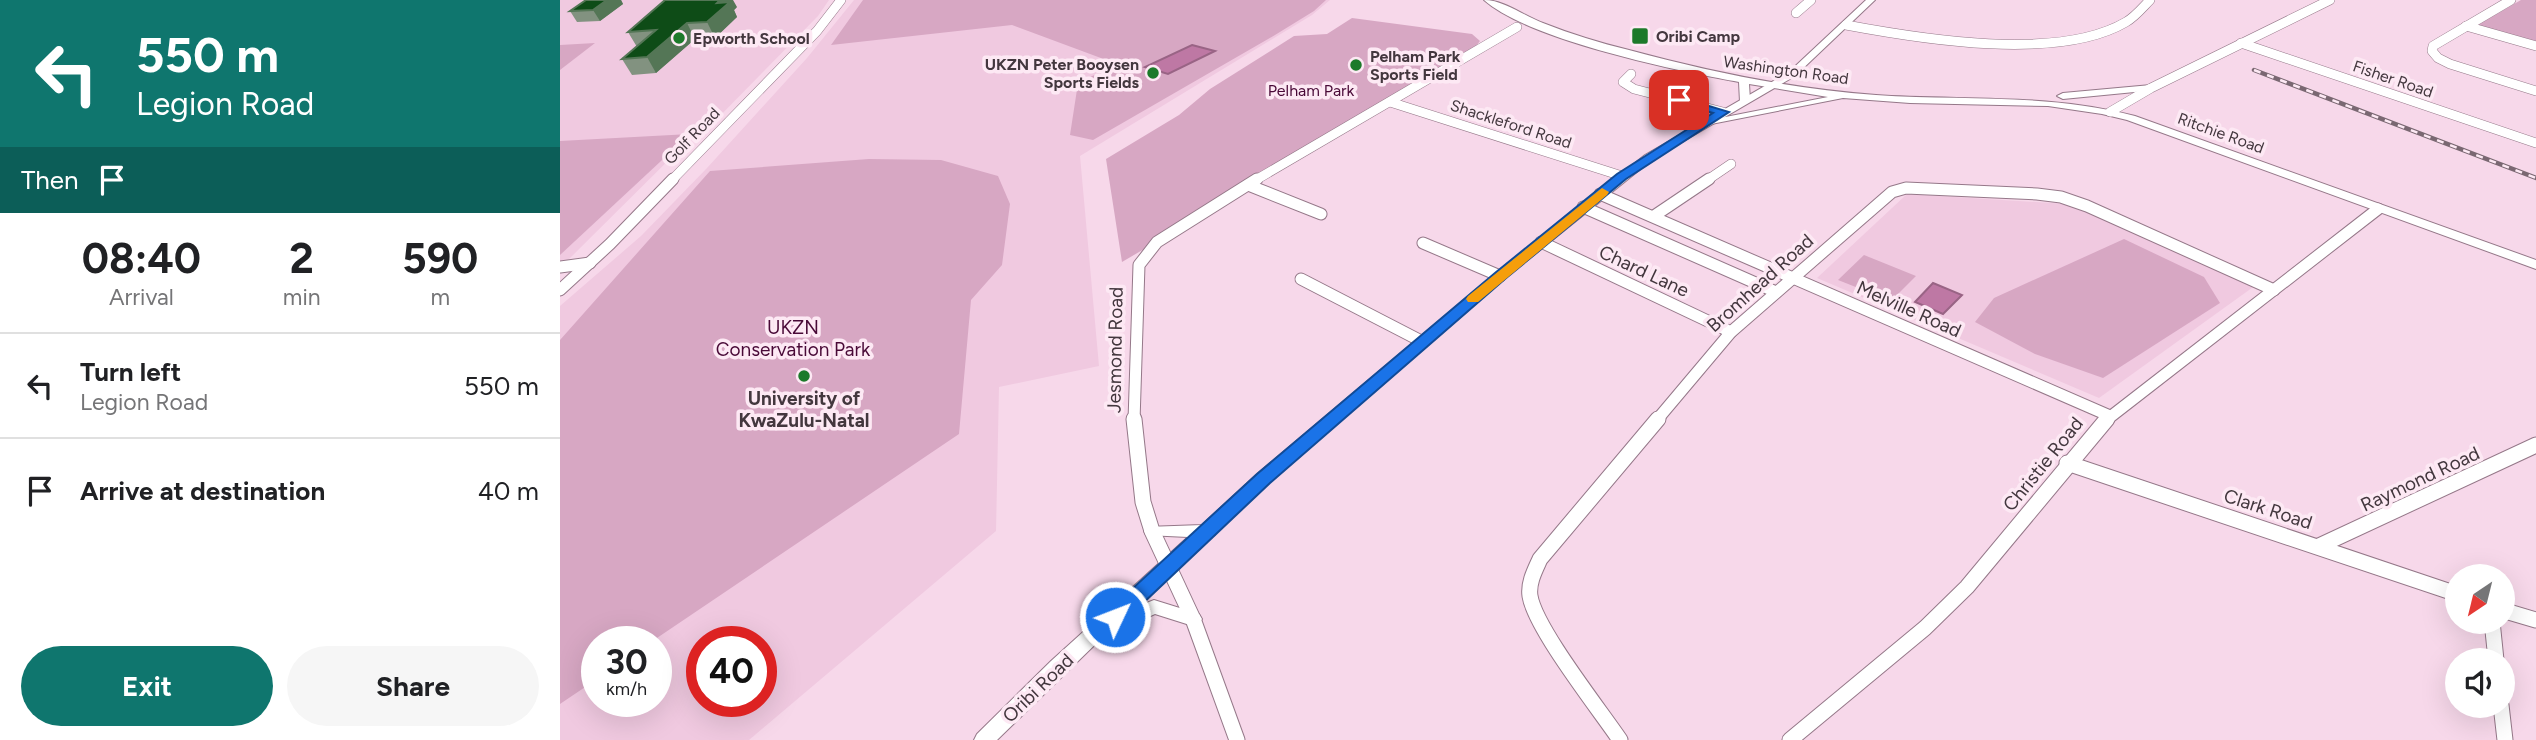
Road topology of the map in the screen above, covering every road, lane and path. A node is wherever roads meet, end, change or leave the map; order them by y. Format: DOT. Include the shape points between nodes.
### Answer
graph roads {
  1 [pos="841,0"];
  2 [pos="1489,0"];
  3 [pos="1811,0"];
  4 [pos="1871,0"];
  5 [pos="2150,0"];
  6 [pos="2330,0"];
  7 [pos="2511,0"];
  8 [pos="1796,13"];
  9 [pos="1846,25"];
  10 [pos="2466,26"];
  11 [pos="1517,27"];
  12 [pos="2241,43"];
  13 [pos="2536,46"];
  14 [pos="1631,74"];
  15 [pos="1792,74"];
  16 [pos="1744,81"];
  17 [pos="1776,85"];
  18 [pos="2151,88"];
  19 [pos="1819,91"];
  20 [pos="2536,91"];
  21 [pos="1850,95"];
  22 [pos="1882,99"];
  23 [pos="1744,100"];
  24 [pos="2030,100"];
  25 [pos="1390,102"];
  26 [pos="1727,110"];
  27 [pos="2110,112"];
  28 [pos="1753,116"];
  29 [pos="1704,124"];
  30 [pos="2533,139"];
  31 [pos="1731,164"];
  32 [pos="1622,176"];
  33 [pos="1248,185"];
  34 [pos="1600,194"];
  35 [pos="1583,207"];
  36 [pos="2378,209"];
  37 [pos="1321,214"];
  38 [pos="1654,216"];
  39 [pos="1693,234"];
  40 [pos="1541,242"];
  41 [pos="1423,243"];
  42 [pos="1679,248"];
  43 [pos="590,263"];
  44 [pos="2536,265"];
  45 [pos="560,267"];
  46 [pos="1500,276"];
  47 [pos="1794,277"];
  48 [pos="1301,279"];
  49 [pos="560,290"];
  50 [pos="2274,290"];
  51 [pos="1776,292"];
  52 [pos="1731,332"];
  53 [pos="1423,342"];
  54 [pos="2110,416"];
  55 [pos="2536,445"];
  56 [pos="2067,463"];
  57 [pos="1152,531"];
  58 [pos="1209,531"];
  59 [pos="2319,546"];
  60 [pos="1168,568"];
  61 [pos="2445,590"];
  62 [pos="2515,614"];
  63 [pos="1194,619"];
  64 [pos="2536,620"];
  65 [pos="1097,633"];
  66 [pos="2502,718"];
  67 [pos="984,740"];
  68 [pos="1237,740"];
  69 [pos="1620,740"];
  70 [pos="1790,740"];
  71 [pos="2505,740"];
  1 -- 43 [label="street, Golf Road" via="817,31"];
  2 -- 16 [label="main road, Washington Road" via="1525,20 1586,42"];
  3 -- 8 [label="street"];
  4 -- 9 [label="street, Oribi Road"];
  5 -- 9 [label="street" via="2134,18 2114,28 2035,43 1938,41"];
  6 -- 12 [label="street"];
  7 -- 10 [label="street"];
  9 -- 15 [label="street, Oribi Road"];
  10 -- 13 [label="street"];
  10 -- 20 [label="street" via="2433,46 2433,55"];
  11 -- 25 [label="street, Jesmond Road"];
  12 -- 18 [label="street"];
  12 -- 30 [label="street, Fisher Road"];
  14 -- 26 [label="street" via="1623,82 1634,89"];
  15 -- 17 [label="street, Oribi Road"];
  15 -- 19 [label="main road"];
  16 -- 17 [label="main road, Washington Road"];
  16 -- 23 [label="main road"];
  17 -- 19 [label="main road, Washington Road"];
  17 -- 23 [label="street, Oribi Road"];
  18 -- 24 [label="main road"];
  18 -- 27 [label="street"];
  19 -- 21 [label="main road, Washington Road"];
  21 -- 22 [label="main road, Washington Road"];
  21 -- 28 [label="main road"];
  22 -- 24 [label="main road, Ritchie Road"];
  23 -- 26 [label="street, Oribi Road"];
  24 -- 27 [label="main road, Ritchie Road"];
  25 -- 32 [label="street, Shackleford Road"];
  25 -- 33 [label="street, Jesmond Road"];
  26 -- 28 [label="main road"];
  26 -- 29 [label="street, Oribi Road"];
  27 -- 36 [label="main road, Ritchie Road"];
  28 -- 29 [label="main road"];
  29 -- 32 [label="street, Oribi Road"];
  31 -- 38 [label="street"];
  32 -- 34 [label="street, Oribi Road"];
  33 -- 37 [label="street"];
  33 -- 57 [label="street, Jesmond Road" via="1164,237 1139,265 1134,425 1143,502"];
  34 -- 35 [label="street, Oribi Road"];
  34 -- 38 [label="street, Melville Road"];
  35 -- 40 [label="street, Oribi Road"];
  35 -- 42 [label="street"];
  36 -- 44 [label="main road, Ritchie Road"];
  36 -- 50 [label="street, Christie Road"];
  38 -- 39 [label="street, Melville Road"];
  39 -- 42 [label="street"];
  39 -- 47 [label="street, Melville Road"];
  40 -- 46 [label="street, Oribi Road"];
  40 -- 52 [label="street, Chard Lane"];
  41 -- 46 [label="street"];
  42 -- 51 [label="street"];
  43 -- 45 [label="street"];
  43 -- 49 [label="street, Golf Road"];
  46 -- 53 [label="street, Oribi Road"];
  47 -- 50 [label="street, Bromhead Road" via="1892,192 1922,189 2037,194 2074,201"];
  47 -- 51 [label="street, Bromhead Road"];
  47 -- 54 [label="street, Melville Road"];
  48 -- 53 [label="street"];
  50 -- 54 [label="street, Christie Road"];
  51 -- 52 [label="street, Bromhead Road"];
  52 -- 69 [label="street, Bromhead Road" via="1554,539 1528,587 1539,620"];
  53 -- 58 [label="street, Oribi Road" via="1263,478"];
  54 -- 56 [label="street, Christie Road"];
  55 -- 59 [label="street, Raymond Road"];
  56 -- 59 [label="street, Clark Road"];
  56 -- 70 [label="street, Christie Road" via="1966,588"];
  57 -- 58 [label="street"];
  57 -- 60 [label="street, Jesmond Road"];
  58 -- 60 [label="street, Oribi Road"];
  59 -- 61 [label="street, Clark Road"];
  60 -- 63 [label="street, Jesmond Road"];
  60 -- 65 [label="street, Oribi Road"];
  62 -- 64 [label="street"];
  63 -- 65 [label="street" via="1154,607"];
  63 -- 68 [label="street, Jesmond Road"];
  65 -- 67 [label="street, Oribi Road"];
  66 -- 71 [label="street"];
}
